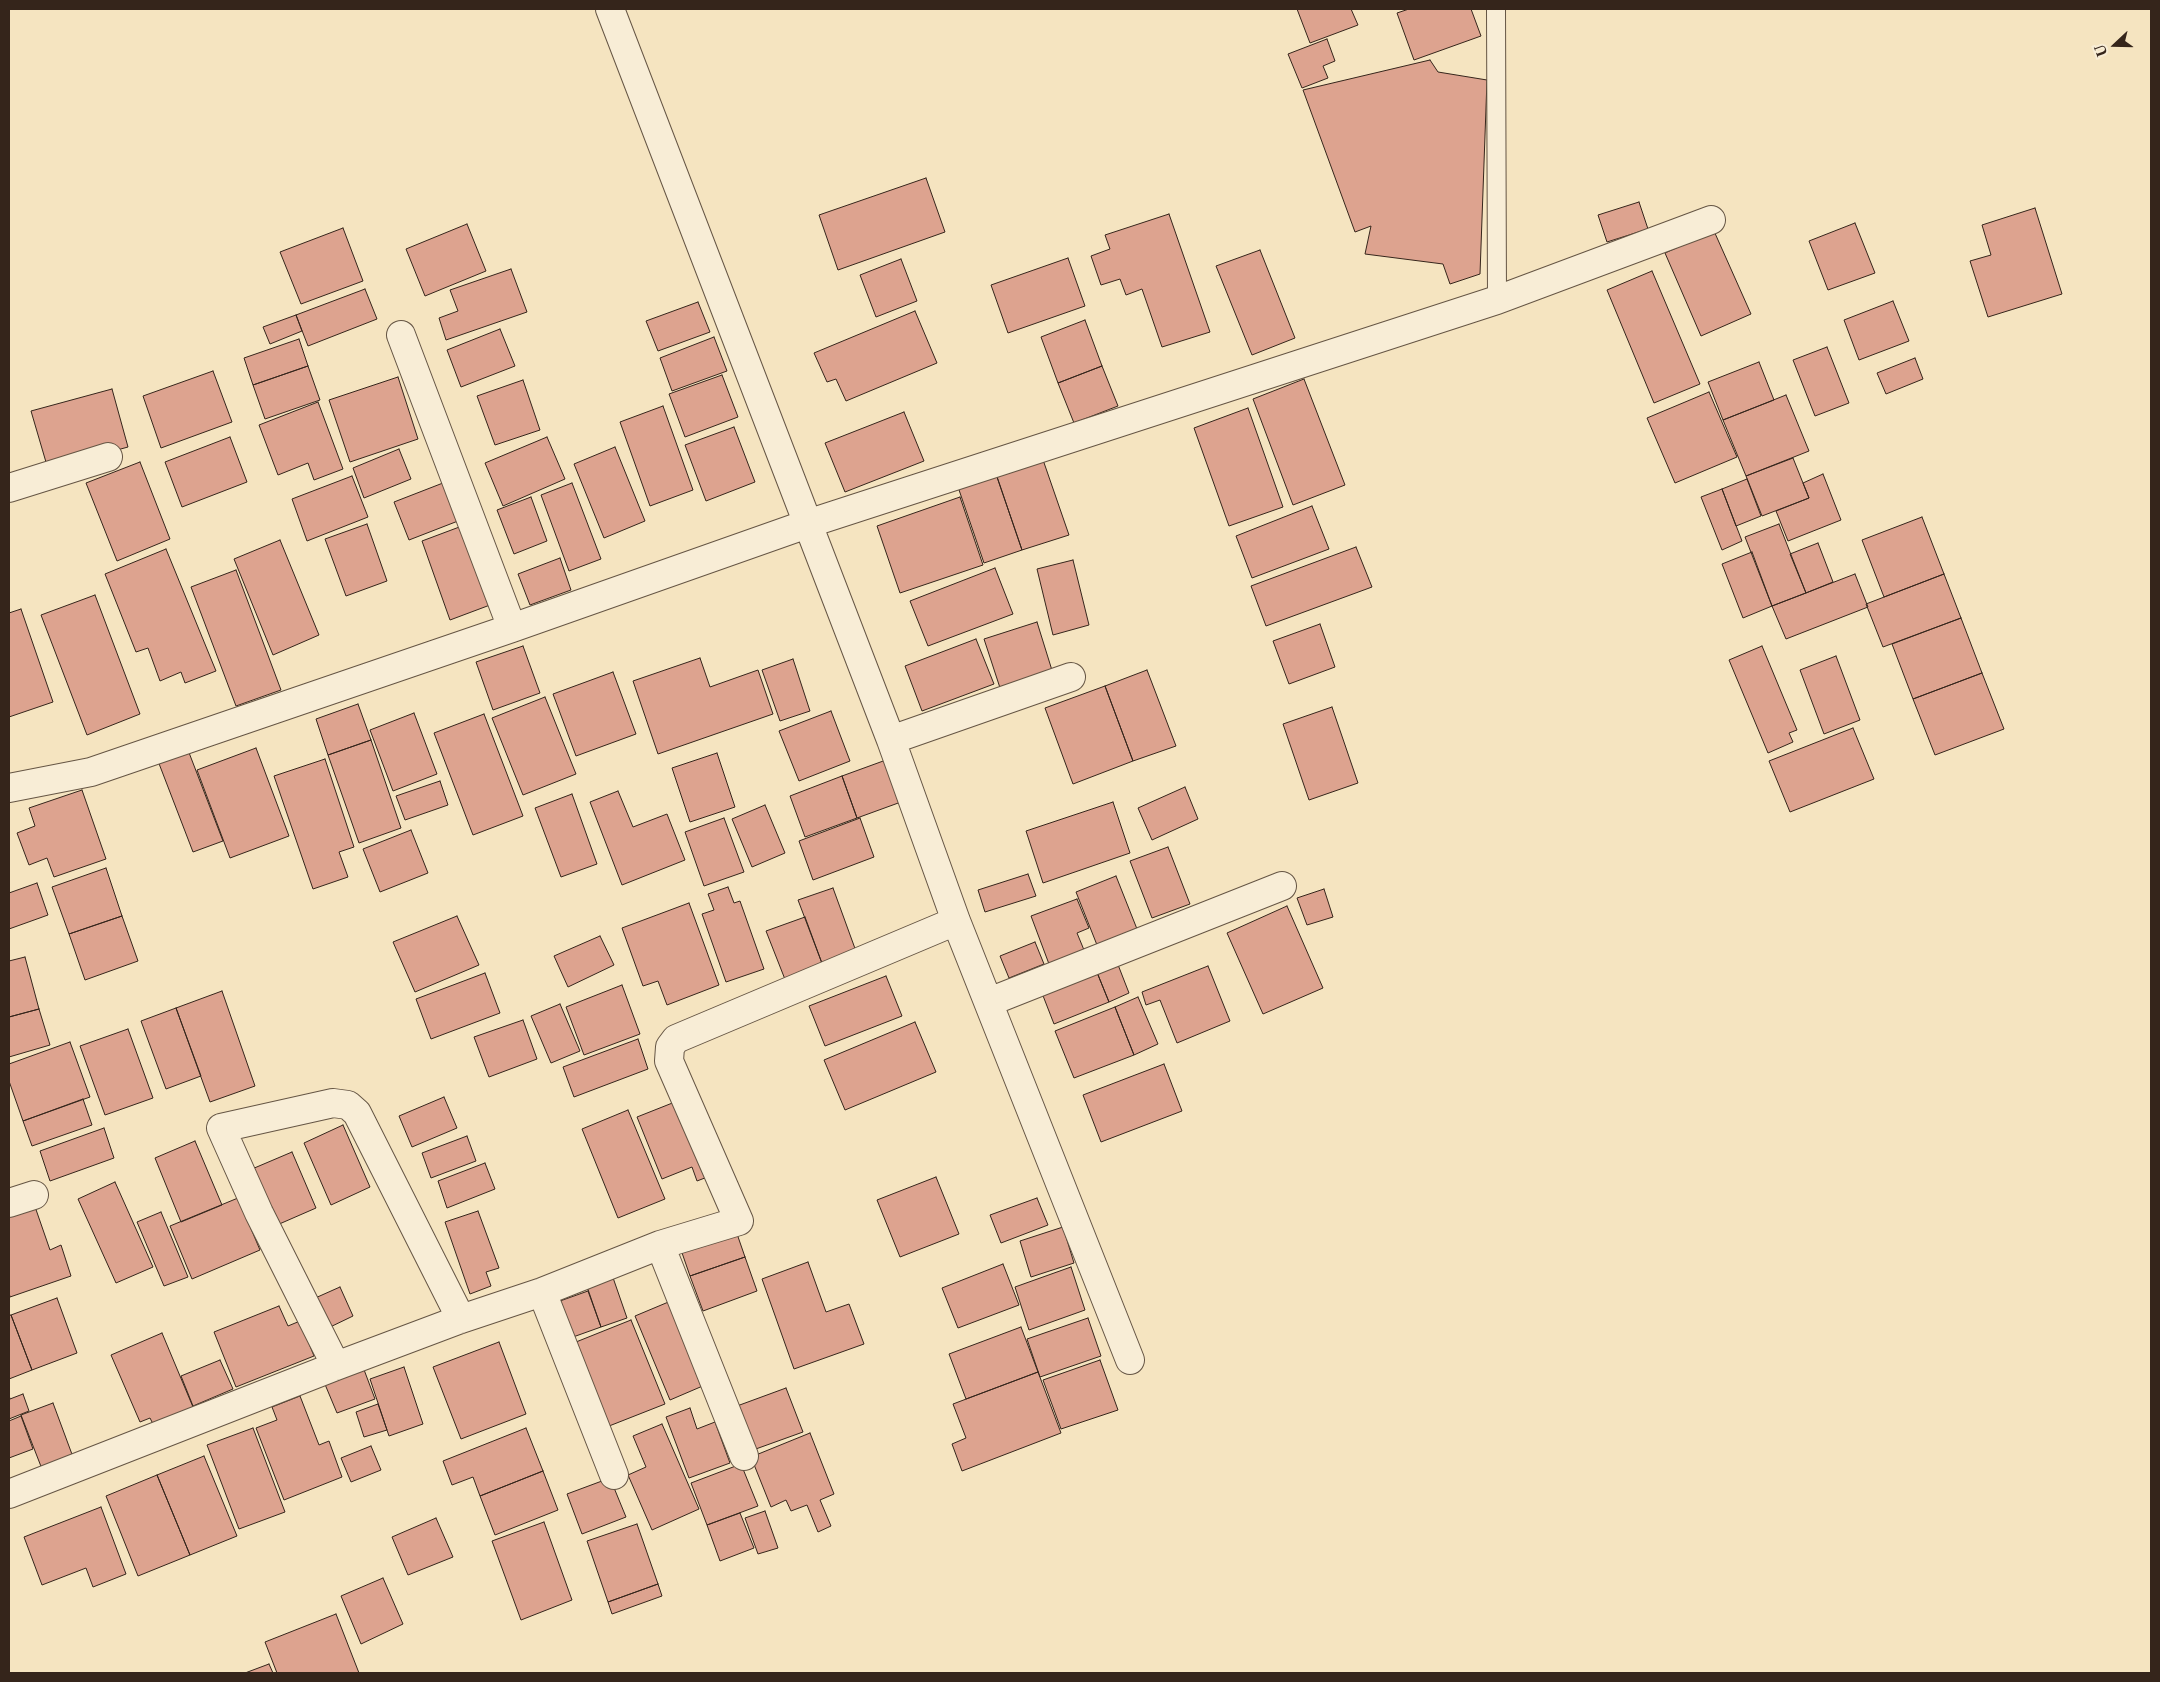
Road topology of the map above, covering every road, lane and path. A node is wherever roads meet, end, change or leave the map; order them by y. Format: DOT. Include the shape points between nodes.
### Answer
graph roads {
  1 [pos="610,9"];
  2 [pos="1496,9"];
  3 [pos="1711,220"];
  4 [pos="1498,300"];
  5 [pos="401,335"];
  6 [pos="108,457"];
  7 [pos="9,488"];
  8 [pos="806,524"];
  9 [pos="512,628"];
  10 [pos="1070,677"];
  11 [pos="890,740"];
  12 [pos="9,788"];
  13 [pos="1282,886"];
  14 [pos="956,920"];
  15 [pos="989,1002"];
  16 [pos="660,1245"];
  17 [pos="542,1292"];
  18 [pos="461,1320"];
  19 [pos="1130,1360"];
  20 [pos="336,1366"];
  21 [pos="744,1456"];
  22 [pos="614,1476"];
  23 [pos="9,1494"];
  1 -- 8 [label="street"];
  2 -- 4 [label="lane"];
  3 -- 4 [label="street"];
  4 -- 8 [label="street"];
  5 -- 9 [label="street"];
  6 -- 7 [label="street"];
  8 -- 9 [label="street"];
  8 -- 11 [label="street"];
  9 -- 12 [label="street" via="91,772"];
  10 -- 11 [label="street"];
  11 -- 14 [label="street"];
  13 -- 15 [label="street"];
  14 -- 15 [label="street"];
  14 -- 16 [label="street" via="676,1039 670,1047 669,1061 739,1221"];
  15 -- 19 [label="street"];
  16 -- 17 [label="street"];
  16 -- 21 [label="street"];
  17 -- 18 [label="street"];
  17 -- 22 [label="street"];
  18 -- 20 [label="street"];
  18 -- 20 [label="street" via="357,1113 348,1105 333,1103 221,1128 259,1213"];
  20 -- 23 [label="street"];
}
